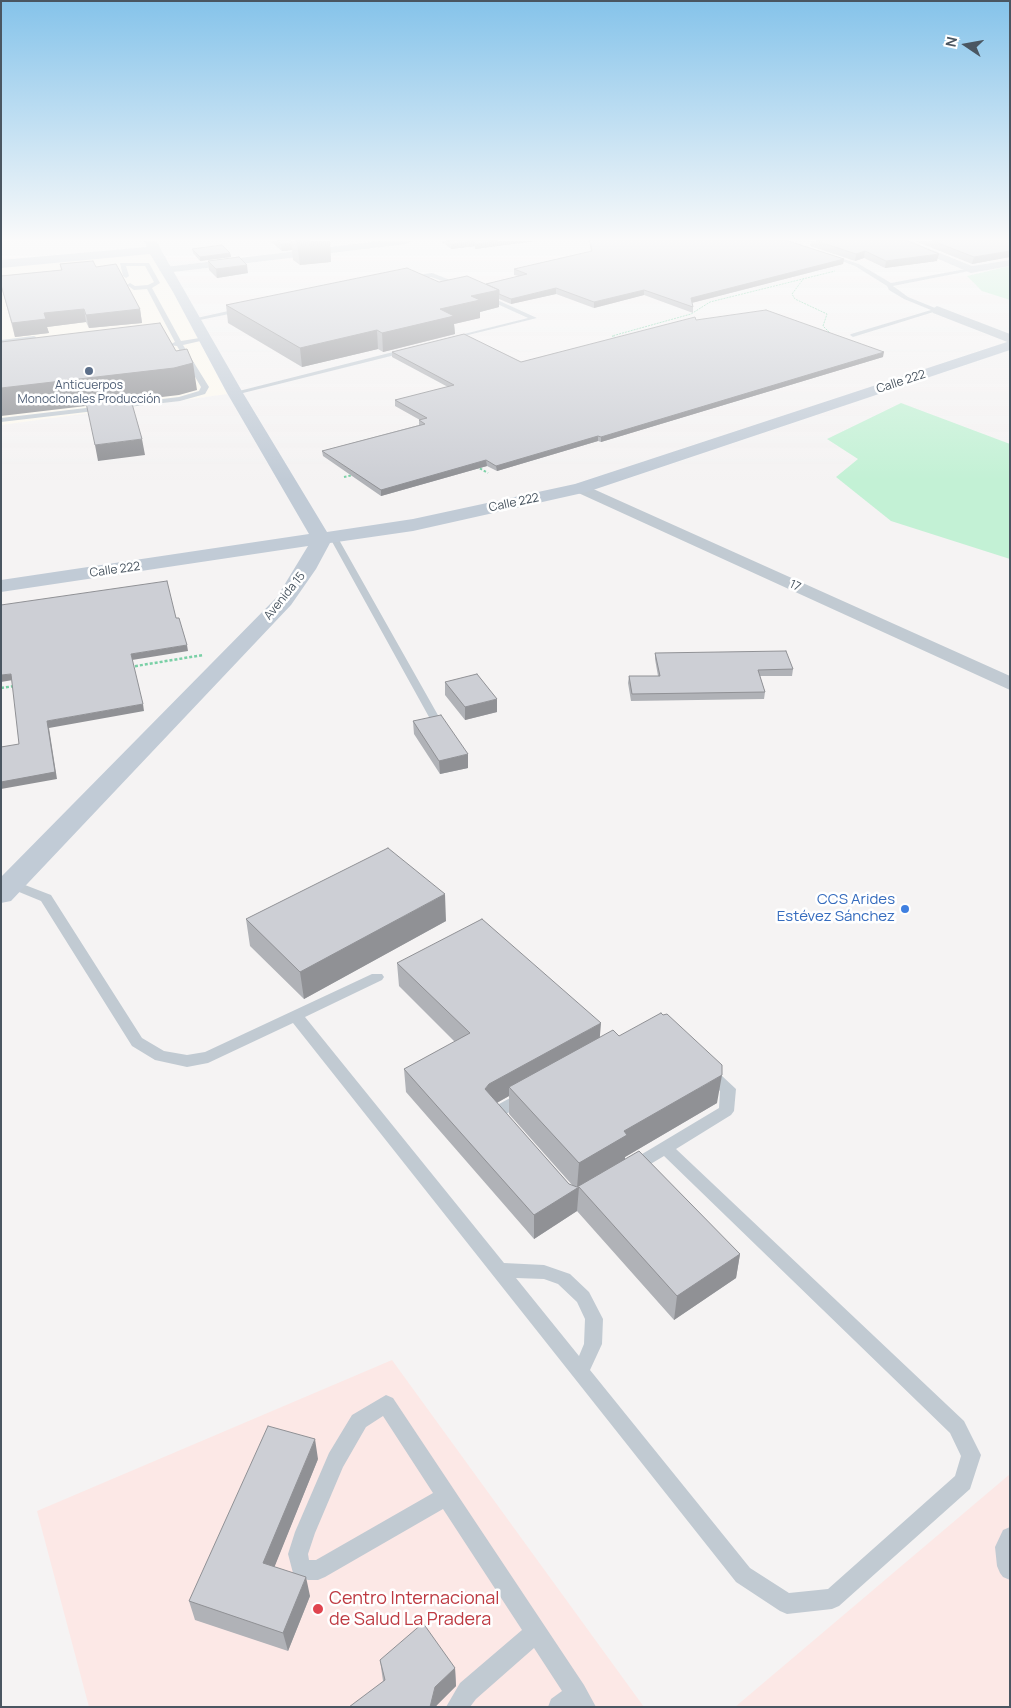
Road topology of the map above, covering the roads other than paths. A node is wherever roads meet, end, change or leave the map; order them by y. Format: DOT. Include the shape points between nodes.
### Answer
graph roads {
  1 [pos="166,321"];
  2 [pos="196,321"];
  3 [pos="523,321"];
  4 [pos="901,321"];
  5 [pos="964,321"];
  6 [pos="168,324"];
  7 [pos="159,325"];
  8 [pos="853,335"];
  9 [pos="41,337"];
  10 [pos="1010,339"];
  11 [pos="206,340"];
  12 [pos="446,340"];
  13 [pos="1,342"];
  14 [pos="179,344"];
  15 [pos="159,346"];
  16 [pos="1010,346"];
  17 [pos="417,348"];
  18 [pos="235,393"];
  19 [pos="1,420"];
  20 [pos="580,488"];
  21 [pos="328,538"];
  22 [pos="1,586"];
  23 [pos="1010,684"];
  24 [pos="434,717"];
  25 [pos="6,889"];
  26 [pos="377,977"];
  27 [pos="296,1016"];
  28 [pos="665,1148"];
  29 [pos="500,1270"];
  30 [pos="579,1369"];
  31 [pos="446,1496"];
  32 [pos="1010,1537"];
  33 [pos="1010,1570"];
  34 [pos="536,1632"];
  35 [pos="580,1700"];
  36 [pos="457,1707"];
  37 [pos="559,1707"];
  1 -- 6 [label="lane"];
  2 -- 11 [label="street"];
  3 -- 12 [label="lane"];
  4 -- 8 [label="lane"];
  5 -- 10 [label="street"];
  6 -- 7 [label="lane"];
  6 -- 14 [label="lane"];
  9 -- 13 [label="lane"];
  11 -- 14 [label="lane"];
  11 -- 18 [label="street"];
  14 -- 15 [label="lane"];
  14 -- 19 [label="lane" via="205,387 195,396"];
  16 -- 20 [label="street, Calle 222"];
  17 -- 18 [label="lane"];
  18 -- 21 [label="street"];
  20 -- 21 [label="street, Calle 222" via="413,525"];
  20 -- 23 [label="street, 17"];
  21 -- 22 [label="street, Calle 222"];
  21 -- 24 [label="lane"];
  21 -- 25 [label="street, Avenida 15" via="284,601"];
  25 -- 27 [label="lane" via="46,898 138,1042 160,1056 188,1061 208,1057"];
  26 -- 27 [label="lane"];
  27 -- 29 [label="lane"];
  28 -- 28 [label="lane" via="726,1111 728,1089 658,1024 495,1113 575,1202"];
  28 -- 30 [label="lane" via="957,1427 972,1455 963,1482 832,1599 787,1604 744,1575"];
  29 -- 30 [label="lane"];
  29 -- 30 [label="lane" via="544,1272 564,1279 583,1297 594,1319 593,1344"];
  31 -- 31 [label="lane" via="318,1570 300,1566 298,1554 305,1532 336,1460 359,1421 386,1404"];
  31 -- 34 [label="lane"];
  32 -- 33 [label="lane" via="1005,1547"];
  34 -- 35 [label="lane"];
  34 -- 36 [label="lane" via="468,1691"];
  35 -- 37 [label="lane"];
}
